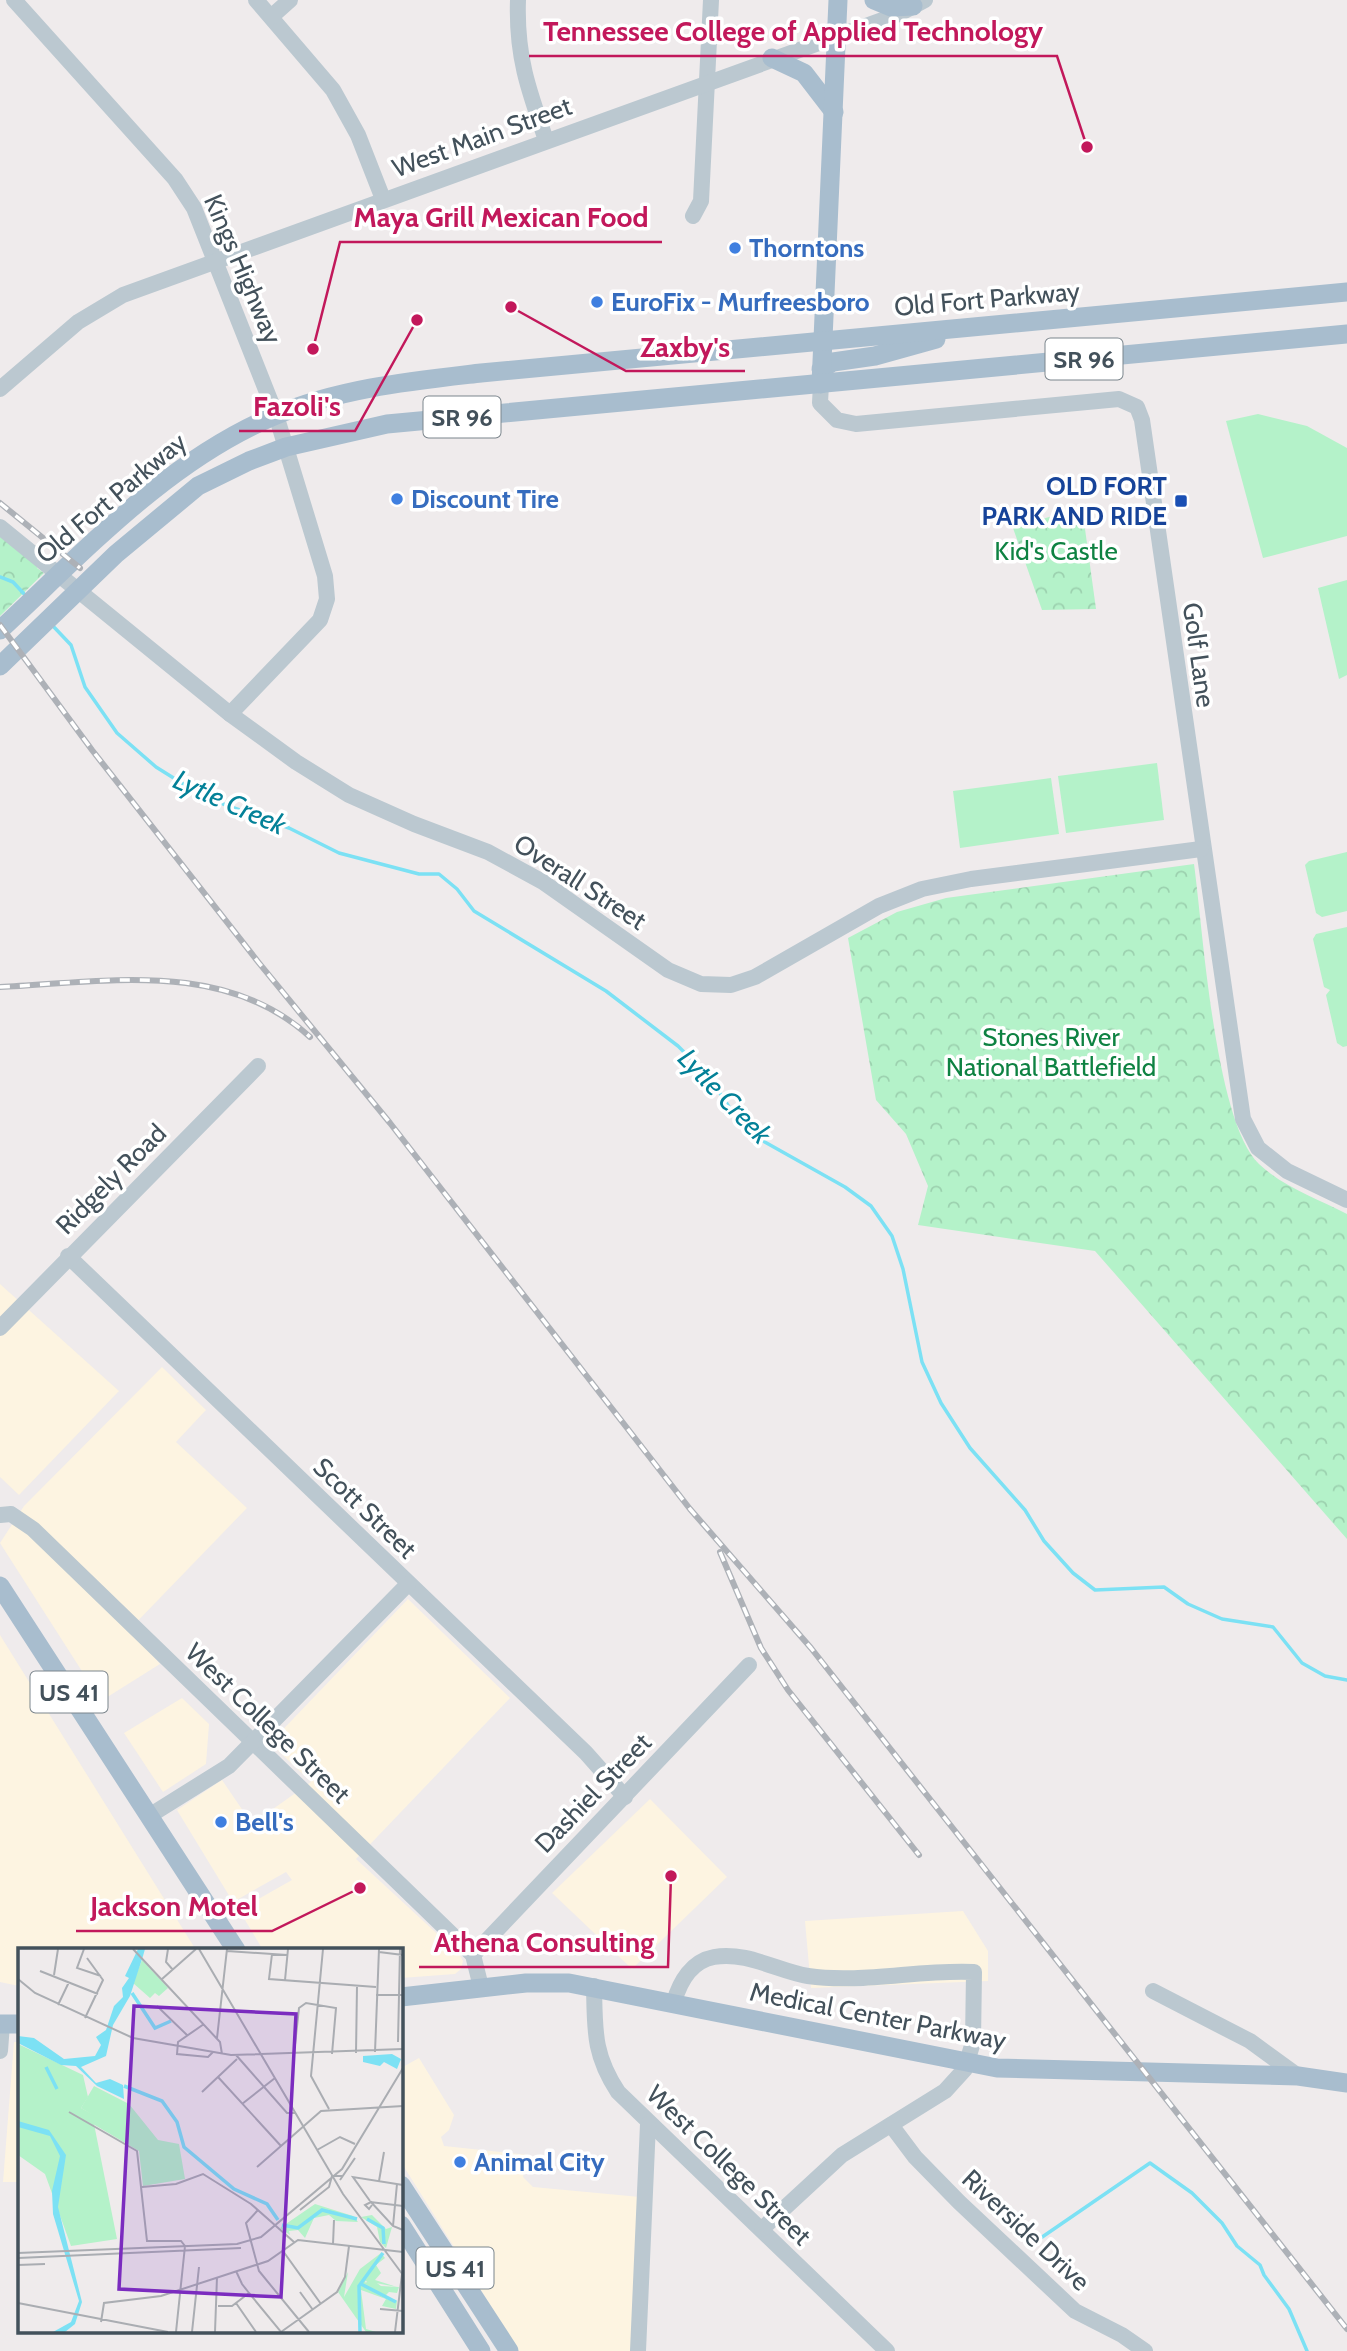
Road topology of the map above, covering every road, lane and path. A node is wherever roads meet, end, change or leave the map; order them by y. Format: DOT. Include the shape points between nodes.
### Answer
graph roads {
  1 [pos="14,0"];
  2 [pos="256,0"];
  3 [pos="290,0"];
  4 [pos="518,0"];
  5 [pos="711,0"];
  6 [pos="838,0"];
  7 [pos="874,0"];
  8 [pos="919,3"];
  9 [pos="271,17"];
  10 [pos="836,37"];
  11 [pos="772,58"];
  12 [pos="708,81"];
  13 [pos="834,112"];
  14 [pos="545,140"];
  15 [pos="383,199"];
  16 [pos="693,216"];
  17 [pos="214,262"];
  18 [pos="1347,292"];
  19 [pos="981,327"];
  20 [pos="1347,334"];
  21 [pos="821,341"];
  22 [pos="821,376"];
  23 [pos="3,381"];
  24 [pos="276,415"];
  25 [pos="286,447"];
  26 [pos="0,527"];
  27 [pos="0,630"];
  28 [pos="0,666"];
  29 [pos="230,714"];
  30 [pos="1202,849"];
  31 [pos="258,1066"];
  32 [pos="1347,1200"];
  33 [pos="68,1256"];
  34 [pos="0,1328"];
  35 [pos="0,1515"];
  36 [pos="408,1584"];
  37 [pos="0,1586"];
  38 [pos="749,1665"];
  39 [pos="253,1743"];
  40 [pos="625,1797"];
  41 [pos="149,1816"];
  42 [pos="235,1948"];
  43 [pos="473,1955"];
  44 [pos="594,1986"];
  45 [pos="481,1987"];
  46 [pos="1153,1990"];
  47 [pos="402,1997"];
  48 [pos="674,2002"];
  49 [pos="7,2024"];
  50 [pos="0,2051"];
  51 [pos="1298,2076"];
  52 [pos="1347,2083"];
  53 [pos="649,2124"];
  54 [pos="891,2125"];
  55 [pos="402,2187"];
  56 [pos="402,2227"];
  57 [pos="762,2229"];
  58 [pos="473,2296"];
  59 [pos="454,2308"];
  60 [pos="481,2351"];
  61 [pos="509,2351"];
  62 [pos="638,2351"];
  63 [pos="887,2351"];
  64 [pos="1145,2351"];
  1 -- 17 [label="street, Kings Highway" via="176,179 194,208"];
  2 -- 9 [label="street"];
  3 -- 9 [label="street"];
  4 -- 14 [label="street" via="522,71"];
  5 -- 12 [label="street"];
  6 -- 10 [label="main road"];
  7 -- 8 [label="main road" via="891,7"];
  8 -- 10 [label="street, West Main Street"];
  9 -- 15 [label="street" via="332,90 358,135"];
  10 -- 11 [label="street, West Main Street"];
  10 -- 13 [label="main road"];
  11 -- 12 [label="street, West Main Street"];
  11 -- 13 [label="main road" via="804,74"];
  12 -- 14 [label="street, West Main Street"];
  12 -- 16 [label="street" via="701,201"];
  13 -- 21 [label="main road"];
  14 -- 15 [label="street, West Main Street"];
  15 -- 17 [label="street, West Main Street"];
  17 -- 23 [label="street, West Main Street" via="123,295 78,322"];
  17 -- 24 [label="street, Kings Highway"];
  18 -- 19 [label="main road, Old Fort Parkway / SR 96"];
  19 -- 21 [label="main road, Old Fort Parkway / SR 96"];
  19 -- 22 [label="main road" via="875,356 834,362"];
  20 -- 22 [label="main road, Old Fort Parkway / SR 96"];
  21 -- 22 [label="main road"];
  21 -- 24 [label="main road, Old Fort Parkway / SR 96" via="392,383"];
  22 -- 25 [label="main road, Old Fort Parkway / SR 96" via="387,424"];
  22 -- 30 [label="street, Golf Lane" via="820,403 837,420 856,424 1119,399 1137,407"];
  24 -- 25 [label="street, Kings Highway"];
  24 -- 27 [label="main road, Old Fort Parkway / SR 96" via="231,436 179,469"];
  25 -- 28 [label="main road, Old Fort Parkway / SR 96" via="198,486 116,554"];
  25 -- 29 [label="street, Kings Highway" via="326,576 327,598 320,620"];
  26 -- 29 [label="street, Overall Street"];
  29 -- 30 [label="street, Overall Street" via="349,795 488,852 544,882 668,970 701,984 731,985 755,977 879,906 922,889"];
  30 -- 32 [label="street, Golf Lane" via="1243,1119 1258,1148 1287,1171"];
  31 -- 33 [label="street, Ridgely Road"];
  33 -- 34 [label="street, Ridgely Road"];
  33 -- 36 [label="street, Scott Street"];
  35 -- 39 [label="street, West College Street" via="10,1514 33,1529"];
  36 -- 39 [label="street"];
  36 -- 40 [label="street, Scott Street" via="586,1753"];
  37 -- 41 [label="main road, US 41"];
  38 -- 40 [label="street, Dashiel Street"];
  39 -- 41 [label="street" via="229,1766"];
  39 -- 43 [label="street, West College Street"];
  40 -- 43 [label="street, Dashiel Street"];
  41 -- 42 [label="main road, US 41"];
  43 -- 45 [label="street"];
  44 -- 45 [label="main road, Medical Center Parkway" via="537,1983"];
  44 -- 48 [label="main road, Medical Center Parkway"];
  44 -- 53 [label="street, West College Street" via="596,2049 603,2070"];
  45 -- 47 [label="main road, Medical Center Parkway"];
  46 -- 51 [label="street" via="1250,2041"];
  48 -- 51 [label="main road, Medical Center Parkway" via="997,2068"];
  48 -- 54 [label="street" via="678,1987 694,1965 714,1957 735,1956 827,1978 975,1972 973,2042 965,2069 945,2091"];
  49 -- 50 [label="street"];
  51 -- 52 [label="main road, Medical Center Parkway"];
  53 -- 57 [label="street, West College Street"];
  53 -- 62 [label="street"];
  54 -- 57 [label="street" via="842,2155"];
  54 -- 64 [label="street, Riverside Drive" via="959,2202 1065,2302"];
  55 -- 58 [label="main road, US 41"];
  56 -- 59 [label="main road, US 41"];
  57 -- 63 [label="street, West College Street"];
  58 -- 59 [label="main road"];
  58 -- 61 [label="main road, US 41"];
  59 -- 60 [label="main road, US 41"];
}
